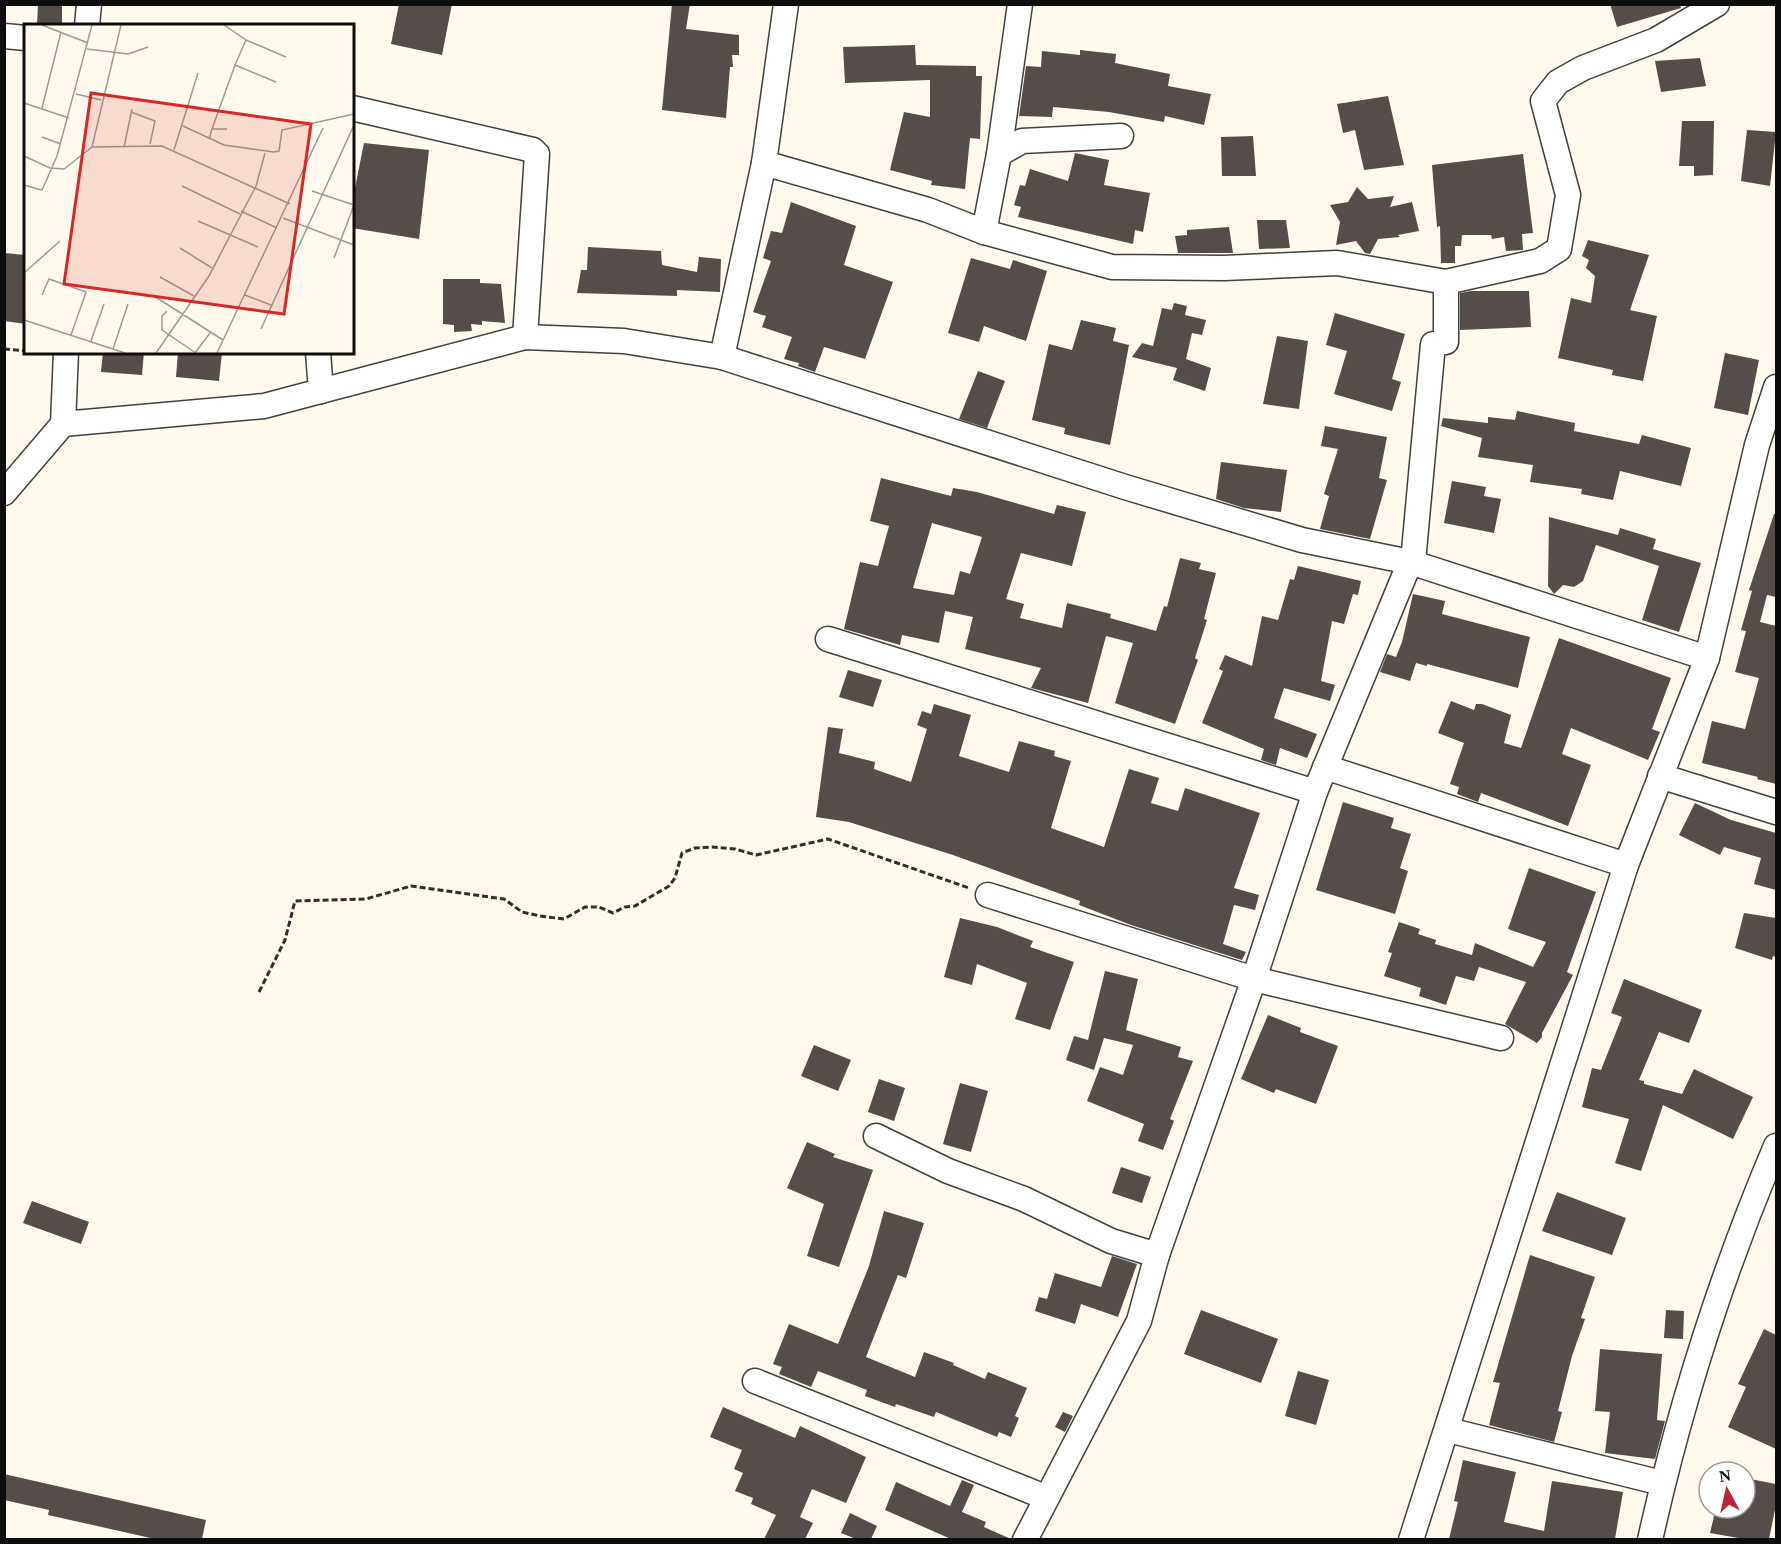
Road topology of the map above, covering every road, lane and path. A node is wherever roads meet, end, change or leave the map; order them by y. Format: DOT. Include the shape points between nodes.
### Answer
graph roads {
  1 [pos="89,4"];
  2 [pos="786,4"];
  3 [pos="1020,4"];
  4 [pos="1717,4"];
  5 [pos="87,24"];
  6 [pos="4,36"];
  7 [pos="24,38"];
  8 [pos="354,108"];
  9 [pos="1121,136"];
  10 [pos="999,154"];
  11 [pos="764,163"];
  12 [pos="984,232"];
  13 [pos="1446,282"];
  14 [pos="525,337"];
  15 [pos="4,349"];
  16 [pos="24,351"];
  17 [pos="66,354"];
  18 [pos="318,354"];
  19 [pos="722,357"];
  20 [pos="1776,387"];
  21 [pos="321,392"];
  22 [pos="63,424"];
  23 [pos="4,493"];
  24 [pos="1410,562"];
  25 [pos="828,639"];
  26 [pos="1707,658"];
  27 [pos="1325,767"];
  28 [pos="1660,776"];
  29 [pos="1315,792"];
  30 [pos="1776,812"];
  31 [pos="1626,865"];
  32 [pos="988,895"];
  33 [pos="1254,979"];
  34 [pos="260,992"];
  35 [pos="1501,1038"];
  36 [pos="880,1137"];
  37 [pos="1776,1146"];
  38 [pos="1157,1255"];
  39 [pos="755,1381"];
  40 [pos="1448,1430"];
  41 [pos="1662,1483"];
  42 [pos="1045,1497"];
  43 [pos="1025,1539"];
  44 [pos="1411,1539"];
  45 [pos="1650,1539"];
  1 -- 5 [label="street"];
  2 -- 11 [label="street"];
  3 -- 10 [label="street"];
  4 -- 13 [label="street" via="1656,40 1583,68 1558,82 1543,101 1568,195 1559,249 1540,261"];
  6 -- 7 [label="street"];
  8 -- 14 [label="street" via="537,154"];
  9 -- 10 [label="street" via="1022,141"];
  10 -- 12 [label="street"];
  11 -- 12 [label="street" via="928,210"];
  11 -- 19 [label="street"];
  12 -- 13 [label="street" via="1112,267 1337,263"];
  13 -- 24 [label="street" via="1446,342 1433,344"];
  14 -- 19 [label="street" via="624,341"];
  14 -- 21 [label="street"];
  15 -- 16 [label="path"];
  17 -- 22 [label="street"];
  18 -- 21 [label="street"];
  19 -- 24 [label="street" via="1302,540"];
  20 -- 26 [label="street" via="1757,445"];
  21 -- 22 [label="street" via="264,406"];
  22 -- 23 [label="street"];
  24 -- 26 [label="street"];
  24 -- 27 [label="street"];
  25 -- 29 [label="street"];
  26 -- 28 [label="street"];
  27 -- 29 [label="street"];
  27 -- 31 [label="street"];
  28 -- 30 [label="street"];
  28 -- 31 [label="street"];
  29 -- 33 [label="street"];
  31 -- 40 [label="street"];
  32 -- 33 [label="street"];
  32 -- 34 [label="path" via="828,839 756,855 735,849 695,848 682,853 669,886 635,906 613,913 585,907 564,919 522,912 504,899 403,886 366,899 295,901 285,940"];
  33 -- 35 [label="street"];
  33 -- 38 [label="street"];
  36 -- 38 [label="street"];
  37 -- 41 [label="street" via="1700,1350"];
  38 -- 42 [label="street" via="1139,1321"];
  39 -- 42 [label="street"];
  40 -- 41 [label="street"];
  40 -- 44 [label="street"];
  41 -- 45 [label="street"];
  42 -- 43 [label="street"];
}
